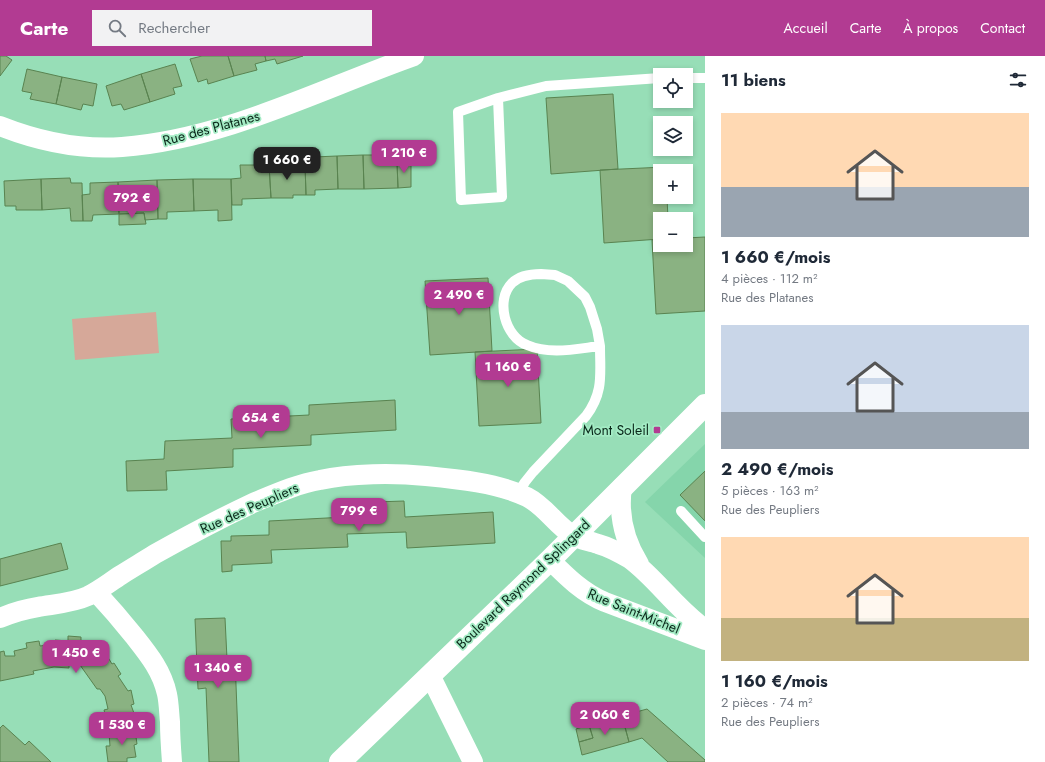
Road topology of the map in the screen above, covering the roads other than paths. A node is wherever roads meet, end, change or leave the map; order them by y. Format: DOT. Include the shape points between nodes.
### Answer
graph roads {
  1 [pos="414,56"];
  2 [pos="653,78"];
  3 [pos="693,78"];
  4 [pos="705,78"];
  5 [pos="498,98"];
  6 [pos="0,126"];
  7 [pos="600,346"];
  8 [pos="705,404"];
  9 [pos="622,487"];
  10 [pos="518,494"];
  11 [pos="681,511"];
  12 [pos="573,537"];
  13 [pos="705,537"];
  14 [pos="550,560"];
  15 [pos="643,571"];
  16 [pos="96,592"];
  17 [pos="0,618"];
  18 [pos="705,629"];
  19 [pos="705,640"];
  20 [pos="430,675"];
  21 [pos="172,762"];
  22 [pos="340,762"];
  23 [pos="473,762"];
  1 -- 6 [label="street, Rue des Platanes" via="268,112 205,132 153,144 121,147 75,146 44,140"];
  2 -- 5 [label="lane" via="546,86"];
  3 -- 4 [label="lane"];
  5 -- 5 [label="lane" via="458,112 461,200 502,197"];
  7 -- 7 [label="lane" via="590,307 585,297 568,281 555,275 541,274 527,275 512,283 506,294 505,322 514,336 525,345 554,351"];
  7 -- 10 [label="lane" via="599,389 593,407 533,472"];
  8 -- 9 [label="main road, Boulevard Raymond Splingard"];
  9 -- 12 [label="main road, Boulevard Raymond Splingard"];
  9 -- 15 [label="street, Rue Saint-Michel" via="620,509 624,531"];
  10 -- 12 [label="street, Rue des Peupliers" via="531,499"];
  10 -- 16 [label="street, Rue des Peupliers" via="490,485 448,478 363,475 322,479 283,490 225,516 153,555"];
  11 -- 13 [label="lane"];
  12 -- 14 [label="main road, Boulevard Raymond Splingard"];
  12 -- 15 [label="street, Rue Saint-Michel" via="612,549"];
  14 -- 19 [label="street, Rue Saint-Michel" via="592,596"];
  14 -- 20 [label="main road, Boulevard Raymond Splingard"];
  15 -- 18 [label="street, Rue Saint-Michel"];
  16 -- 17 [label="street, Rue des Peupliers" via="78,600 24,610"];
  16 -- 21 [label="street" via="160,672 168,696"];
  20 -- 22 [label="main road, Boulevard Raymond Splingard"];
  20 -- 23 [label="street"];
}
